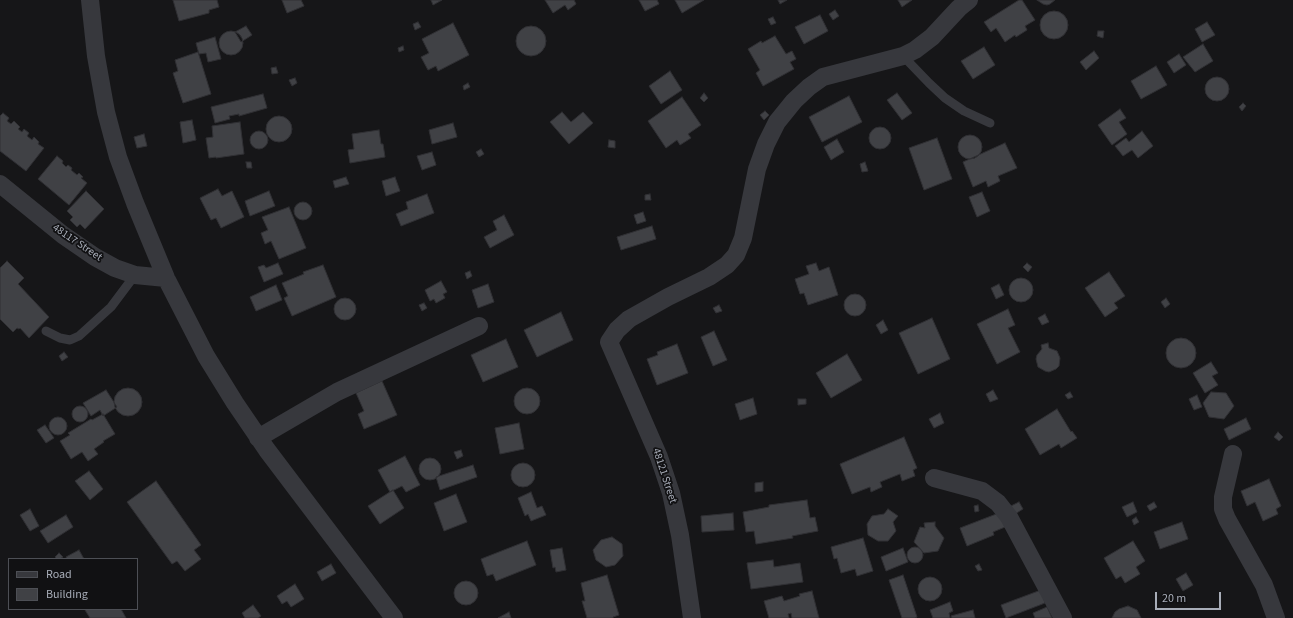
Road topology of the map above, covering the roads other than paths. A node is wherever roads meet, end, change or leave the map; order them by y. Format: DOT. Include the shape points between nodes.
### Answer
graph roads {
  1 [pos="90,0"];
  2 [pos="969,0"];
  3 [pos="895,58"];
  4 [pos="990,123"];
  5 [pos="0,184"];
  6 [pos="135,275"];
  7 [pos="166,278"];
  8 [pos="479,326"];
  9 [pos="46,331"];
  10 [pos="258,438"];
  11 [pos="1233,454"];
  12 [pos="934,478"];
  13 [pos="394,618"];
  14 [pos="692,618"];
  15 [pos="1063,618"];
  16 [pos="1276,618"];
  1 -- 7 [label="street" via="96,56 106,112 118,157"];
  2 -- 3 [label="street" via="932,37 915,50"];
  3 -- 4 [label="lane" via="964,111"];
  3 -- 14 [label="street, 48121 Street" via="823,77 794,101 777,122 766,144 757,169 743,238 736,255 727,265 709,277 629,319 609,342 659,457 671,493"];
  5 -- 6 [label="street, 48117 Street" via="63,235 95,257"];
  6 -- 7 [label="street, 48117 Street"];
  6 -- 9 [label="lane" via="111,307 79,336 70,340"];
  7 -- 10 [label="street" via="206,356"];
  8 -- 10 [label="street" via="337,392"];
  10 -- 13 [label="street"];
  11 -- 16 [label="street" via="1223,496 1223,509 1264,585"];
  12 -- 15 [label="street" via="982,491 998,503 1009,517"];
}
